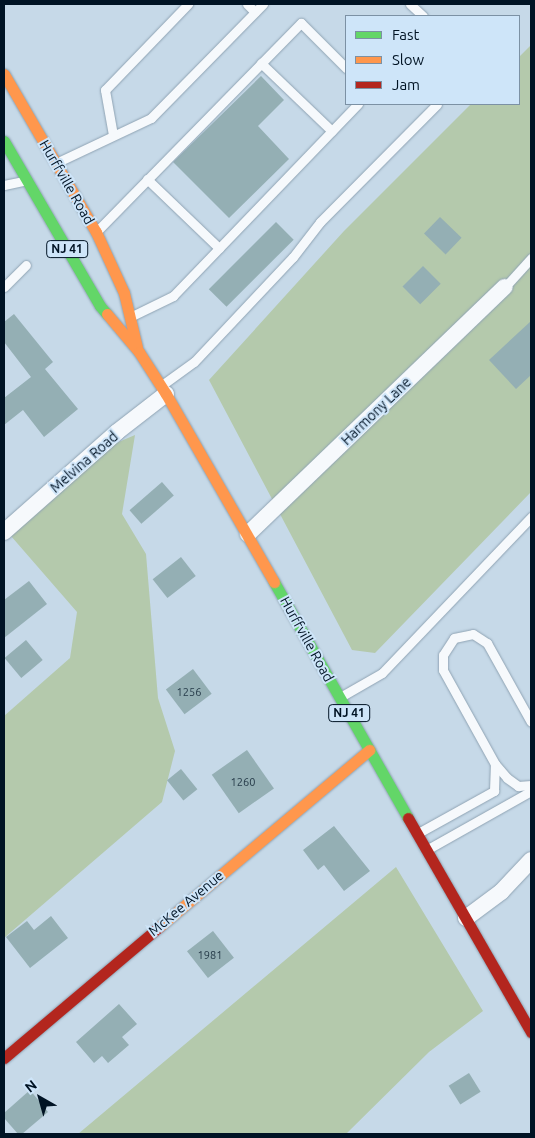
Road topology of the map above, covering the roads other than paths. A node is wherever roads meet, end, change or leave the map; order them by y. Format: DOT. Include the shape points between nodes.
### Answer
graph roads {
  1 [pos="188,4"];
  2 [pos="247,4"];
  3 [pos="263,4"];
  4 [pos="410,4"];
  5 [pos="255,12"];
  6 [pos="422,15"];
  7 [pos="261,63"];
  8 [pos="345,67"];
  9 [pos="4,74"];
  10 [pos="357,105"];
  11 [pos="436,105"];
  12 [pos="332,131"];
  13 [pos="113,135"];
  14 [pos="4,141"];
  15 [pos="56,163"];
  16 [pos="148,179"];
  17 [pos="27,181"];
  18 [pos="4,185"];
  19 [pos="96,232"];
  20 [pos="219,248"];
  21 [pos="531,258"];
  22 [pos="26,264"];
  23 [pos="4,287"];
  24 [pos="505,287"];
  25 [pos="130,317"];
  26 [pos="139,352"];
  27 [pos="163,390"];
  28 [pos="531,517"];
  29 [pos="4,532"];
  30 [pos="248,534"];
  31 [pos="340,697"];
  32 [pos="531,722"];
  33 [pos="369,750"];
  34 [pos="495,764"];
  35 [pos="531,785"];
  36 [pos="531,791"];
  37 [pos="418,833"];
  38 [pos="426,850"];
  39 [pos="531,860"];
  40 [pos="466,918"];
  41 [pos="531,1032"];
  42 [pos="4,1058"];
  1 -- 13 [label="lane" via="104,90"];
  2 -- 5 [label="lane"];
  3 -- 5 [label="lane"];
  4 -- 6 [label="lane"];
  5 -- 13 [label="lane" via="150,118"];
  7 -- 8 [label="lane" via="301,23"];
  7 -- 12 [label="lane"];
  7 -- 16 [label="lane"];
  9 -- 15 [label="main road, Hurffville Road / NJ 41"];
  10 -- 12 [label="lane"];
  11 -- 27 [label="lane" via="320,222 293,257 194,362"];
  12 -- 20 [label="lane"];
  13 -- 15 [label="lane"];
  14 -- 17 [label="main road, Hurffville Road / NJ 41"];
  15 -- 19 [label="main road, Hurffville Road / NJ 41"];
  16 -- 19 [label="lane"];
  16 -- 20 [label="lane"];
  17 -- 18 [label="lane"];
  17 -- 26 [label="main road, Hurffville Road / NJ 41" via="100,306"];
  19 -- 25 [label="main road, Hurffville Road / NJ 41" via="124,293"];
  20 -- 25 [label="lane" via="173,296"];
  21 -- 24 [label="lane"];
  22 -- 23 [label="lane"];
  24 -- 30 [label="street, Harmony Lane"];
  25 -- 26 [label="main road, Hurffville Road / NJ 41"];
  26 -- 27 [label="main road, Hurffville Road / NJ 41"];
  27 -- 29 [label="street, Melvina Road"];
  27 -- 30 [label="main road, Hurffville Road / NJ 41"];
  28 -- 31 [label="lane" via="382,673"];
  30 -- 31 [label="main road, Hurffville Road / NJ 41"];
  31 -- 33 [label="main road, Hurffville Road / NJ 41"];
  32 -- 34 [label="lane" via="487,642 473,634 454,638 442,655 443,670"];
  33 -- 37 [label="main road, Hurffville Road / NJ 41"];
  33 -- 42 [label="main road, McKee Avenue"];
  34 -- 35 [label="lane" via="518,786"];
  34 -- 37 [label="lane" via="494,791"];
  36 -- 38 [label="lane"];
  37 -- 38 [label="main road, Hurffville Road / NJ 41"];
  38 -- 40 [label="main road, Hurffville Road / NJ 41"];
  39 -- 40 [label="street" via="501,892"];
  40 -- 41 [label="main road, Hurffville Road / NJ 41"];
}
